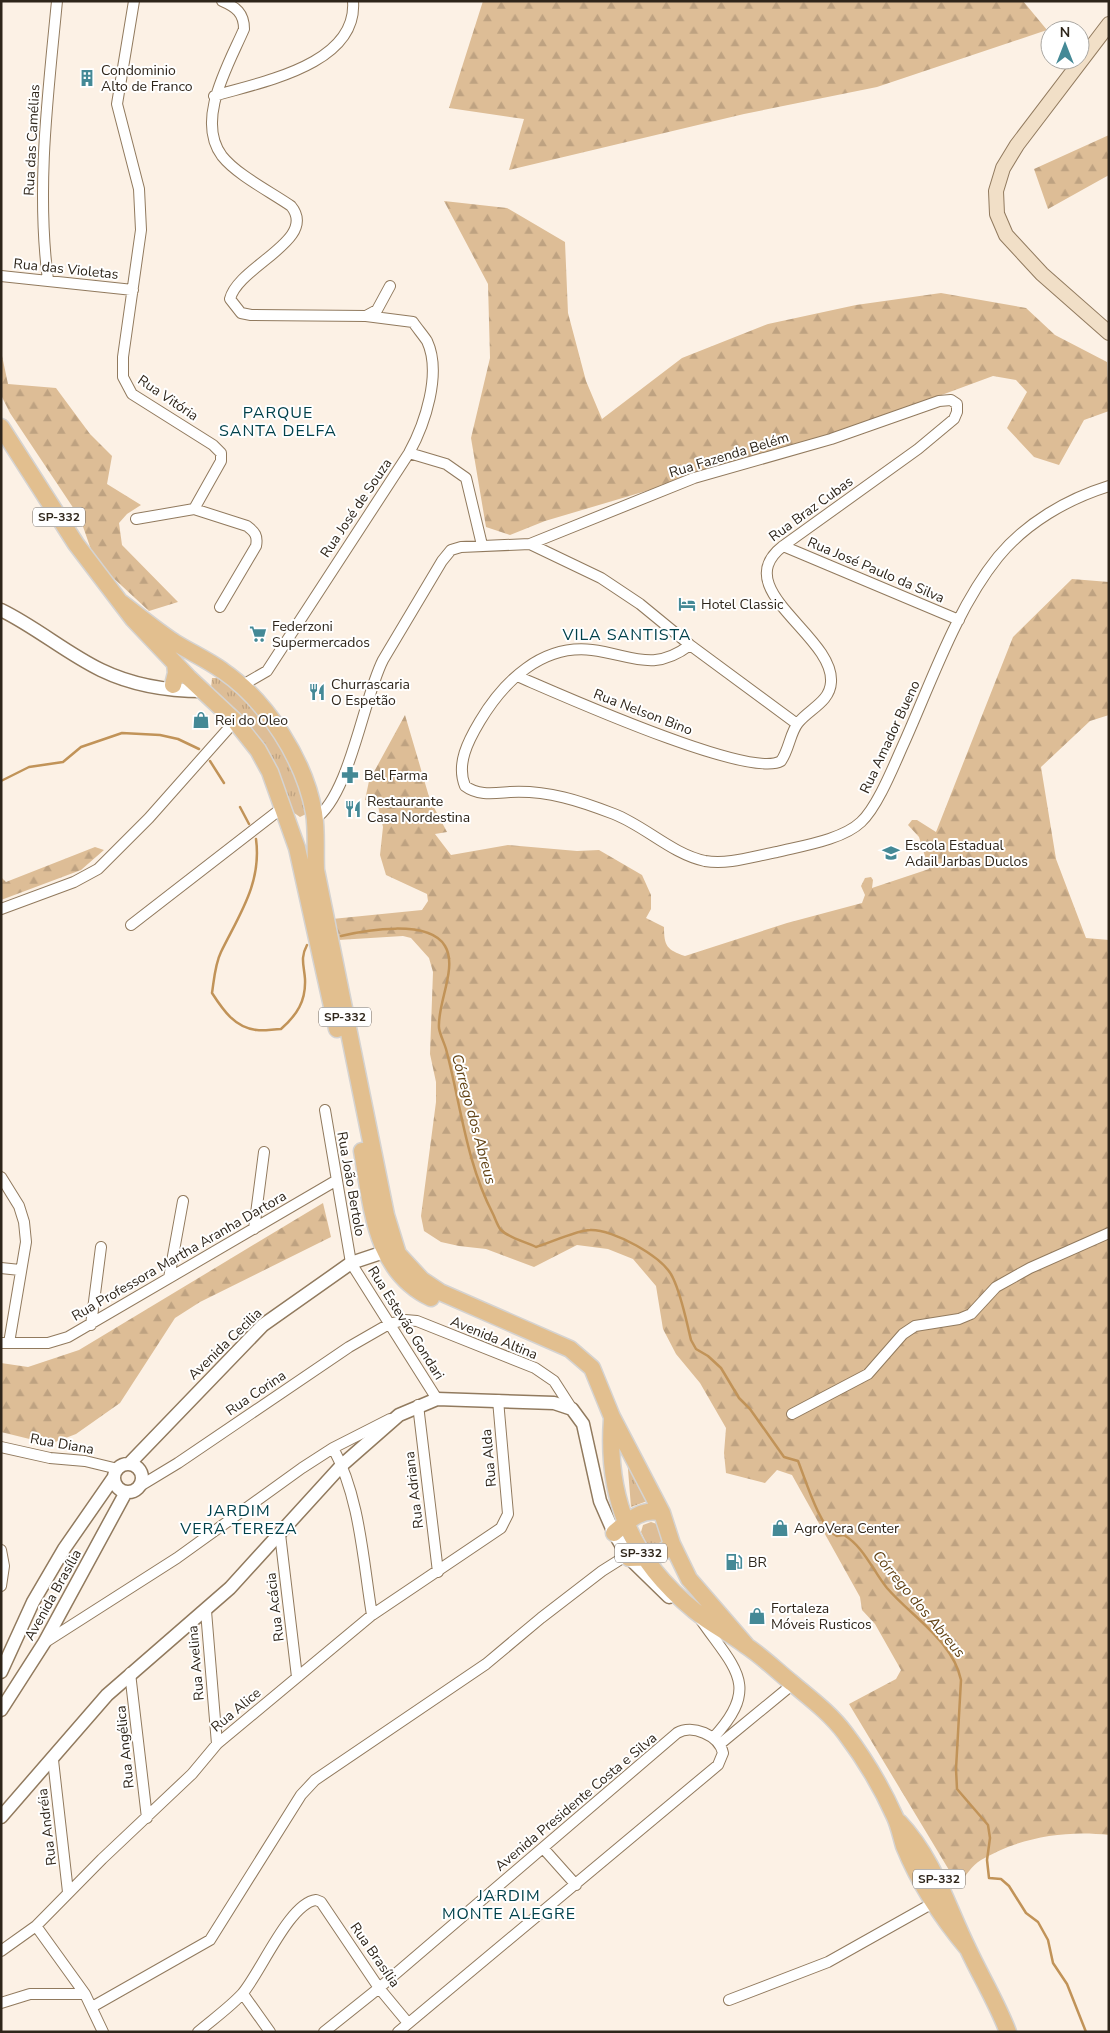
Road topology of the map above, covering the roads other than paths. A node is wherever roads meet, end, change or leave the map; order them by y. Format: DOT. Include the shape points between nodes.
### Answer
graph roads {
  1 [pos="57,1"];
  2 [pos="134,1"];
  3 [pos="222,1"];
  4 [pos="353,1"];
  5 [pos="1109,24"];
  6 [pos="214,96"];
  7 [pos="1,276"];
  8 [pos="48,280"];
  9 [pos="390,286"];
  10 [pos="133,290"];
  11 [pos="366,316"];
  12 [pos="1109,333"];
  13 [pos="939,401"];
  14 [pos="1,427"];
  15 [pos="409,453"];
  16 [pos="1109,486"];
  17 [pos="194,509"];
  18 [pos="136,519"];
  19 [pos="530,544"];
  20 [pos="482,545"];
  21 [pos="782,546"];
  22 [pos="122,603"];
  23 [pos="220,607"];
  24 [pos="1,610"];
  25 [pos="959,620"];
  26 [pos="690,645"];
  27 [pos="175,663"];
  28 [pos="218,672"];
  29 [pos="517,676"];
  30 [pos="189,678"];
  31 [pos="165,686"];
  32 [pos="240,686"];
  33 [pos="203,691"];
  34 [pos="235,721"];
  35 [pos="797,724"];
  36 [pos="285,815"];
  37 [pos="315,819"];
  38 [pos="1,909"];
  39 [pos="131,925"];
  40 [pos="325,1110"];
  41 [pos="264,1152"];
  42 [pos="1,1177"];
  43 [pos="337,1180"];
  44 [pos="183,1201"];
  45 [pos="254,1228"];
  46 [pos="1109,1233"];
  47 [pos="101,1247"];
  48 [pos="384,1252"];
  49 [pos="351,1262"];
  50 [pos="1,1268"];
  51 [pos="20,1270"];
  52 [pos="169,1278"];
  53 [pos="389,1324"];
  54 [pos="511,1324"];
  55 [pos="91,1325"];
  56 [pos="5,1343"];
  57 [pos="437,1398"];
  58 [pos="498,1400"];
  59 [pos="418,1405"];
  60 [pos="572,1409"];
  61 [pos="399,1414"];
  62 [pos="792,1414"];
  63 [pos="612,1417"];
  64 [pos="1,1446"];
  65 [pos="333,1448"];
  66 [pos="342,1465"];
  67 [pos="120,1470"];
  68 [pos="140,1486"];
  69 [pos="126,1492"];
  70 [pos="662,1513"];
  71 [pos="508,1514"];
  72 [pos="620,1528"];
  73 [pos="280,1534"];
  74 [pos="672,1544"];
  75 [pos="1,1550"];
  76 [pos="637,1558"];
  77 [pos="438,1572"];
  78 [pos="1,1586"];
  79 [pos="206,1611"];
  80 [pos="695,1611"];
  81 [pos="372,1615"];
  82 [pos="44,1643"];
  83 [pos="746,1645"];
  84 [pos="1,1672"];
  85 [pos="130,1673"];
  86 [pos="297,1677"];
  87 [pos="793,1684"];
  88 [pos="1,1710"];
  89 [pos="716,1741"];
  90 [pos="216,1744"];
  91 [pos="53,1760"];
  92 [pos="1,1817"];
  93 [pos="147,1818"];
  94 [pos="896,1819"];
  95 [pos="542,1848"];
  96 [pos="576,1885"];
  97 [pos="68,1892"];
  98 [pos="933,1903"];
  99 [pos="36,1926"];
  100 [pos="968,1948"];
  101 [pos="1,1951"];
  102 [pos="379,1988"];
  103 [pos="85,1994"];
  104 [pos="243,1994"];
  105 [pos="729,2000"];
  106 [pos="1,2003"];
  107 [pos="92,2008"];
  108 [pos="408,2023"];
  109 [pos="103,2032"];
  110 [pos="198,2032"];
  111 [pos="270,2032"];
  112 [pos="324,2032"];
  113 [pos="398,2032"];
  114 [pos="1008,2032"];
  1 -- 8 [label="street, Rua das Camélias" via="44,139 43,242"];
  2 -- 10 [label="street, Rua das Violetas" via="117,104 141,208 142,230"];
  3 -- 6 [label="street" via="239,10 244,18 244,29"];
  4 -- 6 [label="street" via="351,24 341,39 314,62 297,71"];
  5 -- 12 [label="main road" via="1017,145 1003,168 996,192 997,214 1006,235 1042,274"];
  6 -- 11 [label="street" via="212,125 216,144 223,156 297,213 298,224 287,241 238,283 230,299 236,308 251,315"];
  7 -- 8 [label="street, Rua das Violetas"];
  8 -- 10 [label="street, Rua das Violetas"];
  9 -- 11 [label="street" via="377,310"];
  10 -- 17 [label="street, Rua Vitória" via="122,368 125,385 132,394 213,445 220,453 221,461"];
  11 -- 15 [label="street, Rua José de Souza" via="412,322 427,341 431,381 422,430"];
  13 -- 19 [label="street, Rua Fazenda Belém" via="831,439 694,478"];
  13 -- 21 [label="street, Rua Braz Cubas" via="951,400 957,404 954,419 918,449"];
  14 -- 22 [label="main road, SP-332" via="76,544"];
  15 -- 20 [label="street" via="446,464 466,478"];
  15 -- 32 [label="street, Rua José de Souza" via="268,671"];
  16 -- 25 [label="street, Rua Amador Bueno" via="1061,507 1033,524 998,557"];
  17 -- 18 [label="street"];
  17 -- 23 [label="street" via="247,526 257,536 253,553"];
  19 -- 20 [label="street"];
  19 -- 26 [label="street" via="601,578 640,604"];
  20 -- 37 [label="street" via="450,550 431,578 375,676 363,722 333,797"];
  21 -- 25 [label="street, Rua José Paulo da Silva"];
  21 -- 35 [label="street, Rua Braz Cubas" via="766,566 771,592 818,649 830,669 829,693"];
  22 -- 27 [label="main road, SP-332"];
  22 -- 28 [label="main road, SP-332"];
  24 -- 31 [label="street" via="100,669"];
  25 -- 29 [label="street, Rua Amador Bueno" via="880,795 861,822 814,843 734,861 715,862 690,856 619,816 568,798 538,792 477,792 465,786 461,769 473,732 486,711"];
  26 -- 29 [label="street, Rua Amador Bueno" via="677,655 648,661 574,649 553,653 533,662"];
  26 -- 35 [label="street"];
  27 -- 30 [label="main road, SP-332"];
  27 -- 31 [label="main road" via="176,673"];
  28 -- 30 [label="main road"];
  28 -- 32 [label="main road, SP-332"];
  28 -- 33 [label="main road" via="206,681"];
  29 -- 35 [label="street, Rua Nelson Bino" via="672,741 755,763 781,761"];
  30 -- 31 [label="street"];
  30 -- 33 [label="main road, SP-332"];
  31 -- 33 [label="street"];
  32 -- 37 [label="main road, SP-332" via="262,708 289,746 307,784"];
  33 -- 34 [label="main road, SP-332"];
  34 -- 36 [label="main road, SP-332" via="258,750 270,772"];
  34 -- 38 [label="street" via="149,818 98,869 74,882"];
  36 -- 37 [label="main road" via="301,826"];
  36 -- 39 [label="street"];
  36 -- 48 [label="main road, SP-332" via="306,880"];
  37 -- 54 [label="main road, SP-332" via="316,870 384,1206 398,1254 428,1285"];
  40 -- 43 [label="street, Rua João Bertolo"];
  41 -- 45 [label="street"];
  42 -- 51 [label="street" via="19,1206 24,1222 26,1242"];
  43 -- 45 [label="street, Rua Professora Martha Aranha Dartora"];
  43 -- 49 [label="street, Rua João Bertolo"];
  44 -- 52 [label="street"];
  45 -- 52 [label="street, Rua Professora Martha Aranha Dartora"];
  46 -- 62 [label="street" via="996,1286 971,1314 915,1326 902,1334 868,1374"];
  47 -- 55 [label="street"];
  48 -- 49 [label="street, Avenida Cecilia"];
  48 -- 54 [label="main road, SP-332" via="395,1271 424,1295 478,1317"];
  49 -- 53 [label="street, Rua Estevão Gondari"];
  49 -- 67 [label="street, Avenida Cecilia" via="263,1326"];
  50 -- 51 [label="street"];
  51 -- 56 [label="street"];
  52 -- 55 [label="street, Rua Professora Martha Aranha Dartora"];
  53 -- 57 [label="street, Rua Estevão Gondari"];
  53 -- 60 [label="street, Avenida Altina" via="405,1320 417,1322 535,1368 554,1381"];
  53 -- 68 [label="street, Rua Corina" via="349,1347"];
  54 -- 63 [label="main road, SP-332" via="578,1354 592,1368"];
  55 -- 56 [label="street, Rua Professora Martha Aranha Dartora" via="48,1343"];
  57 -- 58 [label="street"];
  57 -- 59 [label="street"];
  58 -- 60 [label="street" via="554,1404"];
  58 -- 71 [label="street, Rua Alda"];
  59 -- 61 [label="street"];
  59 -- 77 [label="street, Rua Adriana"];
  60 -- 72 [label="street" via="583,1424 600,1501"];
  61 -- 65 [label="street"];
  61 -- 66 [label="street"];
  63 -- 70 [label="main road, SP-332"];
  63 -- 72 [label="main road, SP-332" via="613,1466"];
  64 -- 67 [label="street, Rua Diana"];
  65 -- 66 [label="street"];
  65 -- 82 [label="street" via="177,1558"];
  66 -- 73 [label="street"];
  66 -- 81 [label="street" via="356,1519"];
  67 -- 68 [label="street" via="140,1472"];
  67 -- 69 [label="street" via="118,1489"];
  67 -- 84 [label="street, Avenida Brasília" via="64,1549 37,1594"];
  68 -- 69 [label="street"];
  69 -- 82 [label="street, Avenida Brasília"];
  70 -- 72 [label="main road" via="646,1512"];
  70 -- 74 [label="main road, SP-332"];
  71 -- 77 [label="street, Rua Alice" via="501,1528"];
  72 -- 76 [label="main road, SP-332" via="632,1540"];
  73 -- 79 [label="street"];
  73 -- 86 [label="street, Rua Acácia"];
  74 -- 76 [label="main road" via="660,1554"];
  74 -- 83 [label="main road, SP-332" via="689,1580"];
  75 -- 78 [label="street" via="4,1566"];
  76 -- 80 [label="main road, SP-332"];
  76 -- 107 [label="street" via="621,1559 602,1571 486,1664 315,1780 301,1795 210,1940"];
  77 -- 81 [label="street, Rua Alice"];
  79 -- 85 [label="street"];
  79 -- 90 [label="street, Rua Avelina"];
  80 -- 83 [label="main road, SP-332"];
  80 -- 89 [label="street" via="738,1672 740,1684 738,1703"];
  81 -- 86 [label="street, Rua Alice"];
  82 -- 88 [label="street, Avenida Brasília"];
  83 -- 87 [label="main road, SP-332"];
  85 -- 91 [label="street" via="107,1695"];
  85 -- 93 [label="street, Rua Angélica"];
  86 -- 90 [label="street, Rua Alice"];
  87 -- 89 [label="street"];
  87 -- 94 [label="main road, SP-332" via="818,1704 844,1732"];
  89 -- 95 [label="street, Avenida Presidente Costa e Silva" via="694,1729 677,1733"];
  89 -- 96 [label="street" via="723,1753 718,1765"];
  90 -- 93 [label="street, Rua Alice" via="192,1774"];
  91 -- 92 [label="street"];
  91 -- 97 [label="street, Rua Andréia"];
  93 -- 97 [label="street, Rua Alice"];
  94 -- 98 [label="main road, SP-332" via="904,1846"];
  94 -- 100 [label="main road, SP-332" via="915,1839 933,1869"];
  95 -- 96 [label="street"];
  95 -- 102 [label="street, Avenida Presidente Costa e Silva"];
  96 -- 108 [label="street"];
  97 -- 99 [label="street, Rua Alice"];
  98 -- 100 [label="main road, SP-332"];
  98 -- 105 [label="street" via="828,1962"];
  99 -- 101 [label="street, Rua Alice"];
  99 -- 103 [label="street"];
  100 -- 114 [label="main road, SP-332"];
  102 -- 104 [label="street, Rua Brasília" via="321,1902 316,1900 306,1903 289,1922"];
  102 -- 108 [label="street, Rua Brasília"];
  102 -- 112 [label="street, Avenida Presidente Costa e Silva"];
  103 -- 106 [label="street" via="30,1994"];
  103 -- 107 [label="street"];
  104 -- 110 [label="street"];
  104 -- 111 [label="street"];
  107 -- 109 [label="street"];
  108 -- 113 [label="street"];
}
